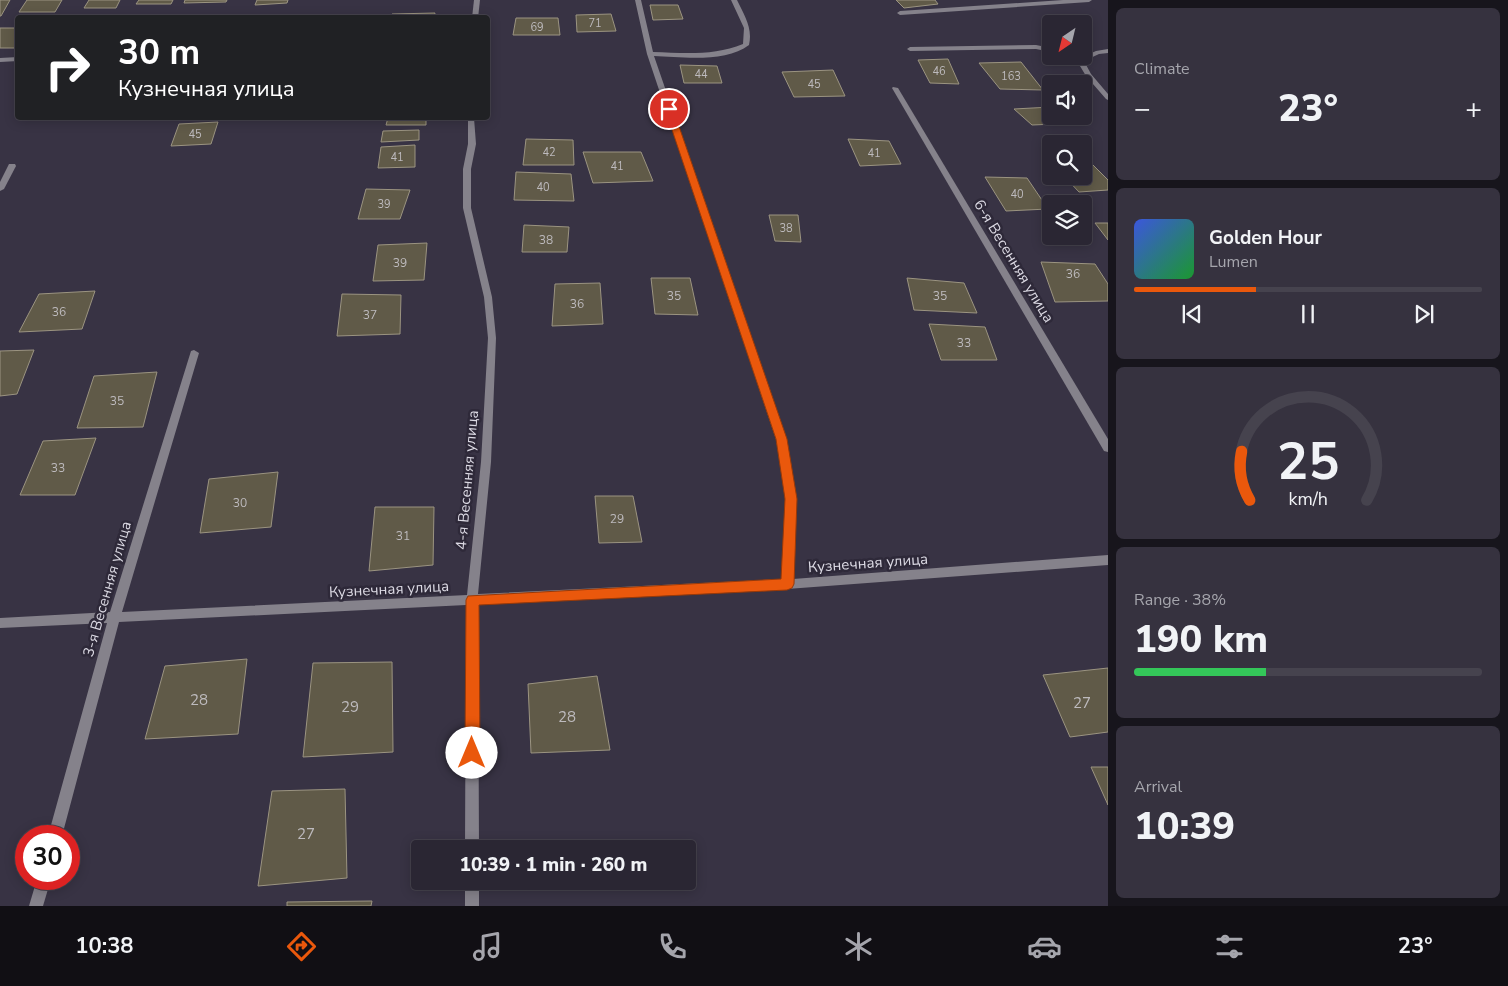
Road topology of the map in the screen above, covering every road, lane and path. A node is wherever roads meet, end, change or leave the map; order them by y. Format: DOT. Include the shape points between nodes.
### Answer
graph roads {
  1 [pos="477,0"];
  2 [pos="638,0"];
  3 [pos="734,0"];
  4 [pos="1089,0"];
  5 [pos="900,13"];
  6 [pos="475,15"];
  7 [pos="1042,48"];
  8 [pos="910,49"];
  9 [pos="1108,51"];
  10 [pos="650,54"];
  11 [pos="1092,55"];
  12 [pos="15,59"];
  13 [pos="0,60"];
  14 [pos="1082,65"];
  15 [pos="895,88"];
  16 [pos="1108,98"];
  17 [pos="472,120"];
  18 [pos="12,166"];
  19 [pos="0,189"];
  20 [pos="194,353"];
  21 [pos="1108,448"];
  22 [pos="1108,560"];
  23 [pos="787,584"];
  24 [pos="472,600"];
  25 [pos="115,616"];
  26 [pos="0,623"];
  27 [pos="59,825"];
  28 [pos="472,840"];
  29 [pos="41,890"];
  30 [pos="472,890"];
  31 [pos="36,906"];
  32 [pos="472,906"];
  1 -- 6 [label="street"];
  2 -- 10 [label="street"];
  3 -- 10 [label="street" via="748,28 746,45 733,52"];
  4 -- 5 [label="street"];
  7 -- 8 [label="street"];
  9 -- 11 [label="street"];
  10 -- 23 [label="street" via="781,439 791,499"];
  12 -- 13 [label="street"];
  14 -- 16 [label="street"];
  15 -- 21 [label="street, 6-я Весенняя улица"];
  17 -- 24 [label="street, 4-я Весенняя улица" via="466,208 488,297 492,338 486,462"];
  18 -- 19 [label="street"];
  20 -- 25 [label="street, 3-я Весенняя улица"];
  22 -- 23 [label="street, Кузнечная улица"];
  23 -- 24 [label="street, Кузнечная улица"];
  24 -- 25 [label="street, Кузнечная улица"];
  24 -- 28 [label="street, 4-я Весенняя улица"];
  25 -- 26 [label="street, Кузнечная улица"];
  25 -- 27 [label="street, 3-я Весенняя улица"];
  29 -- 31 [label="street"];
  30 -- 32 [label="street"];
}
